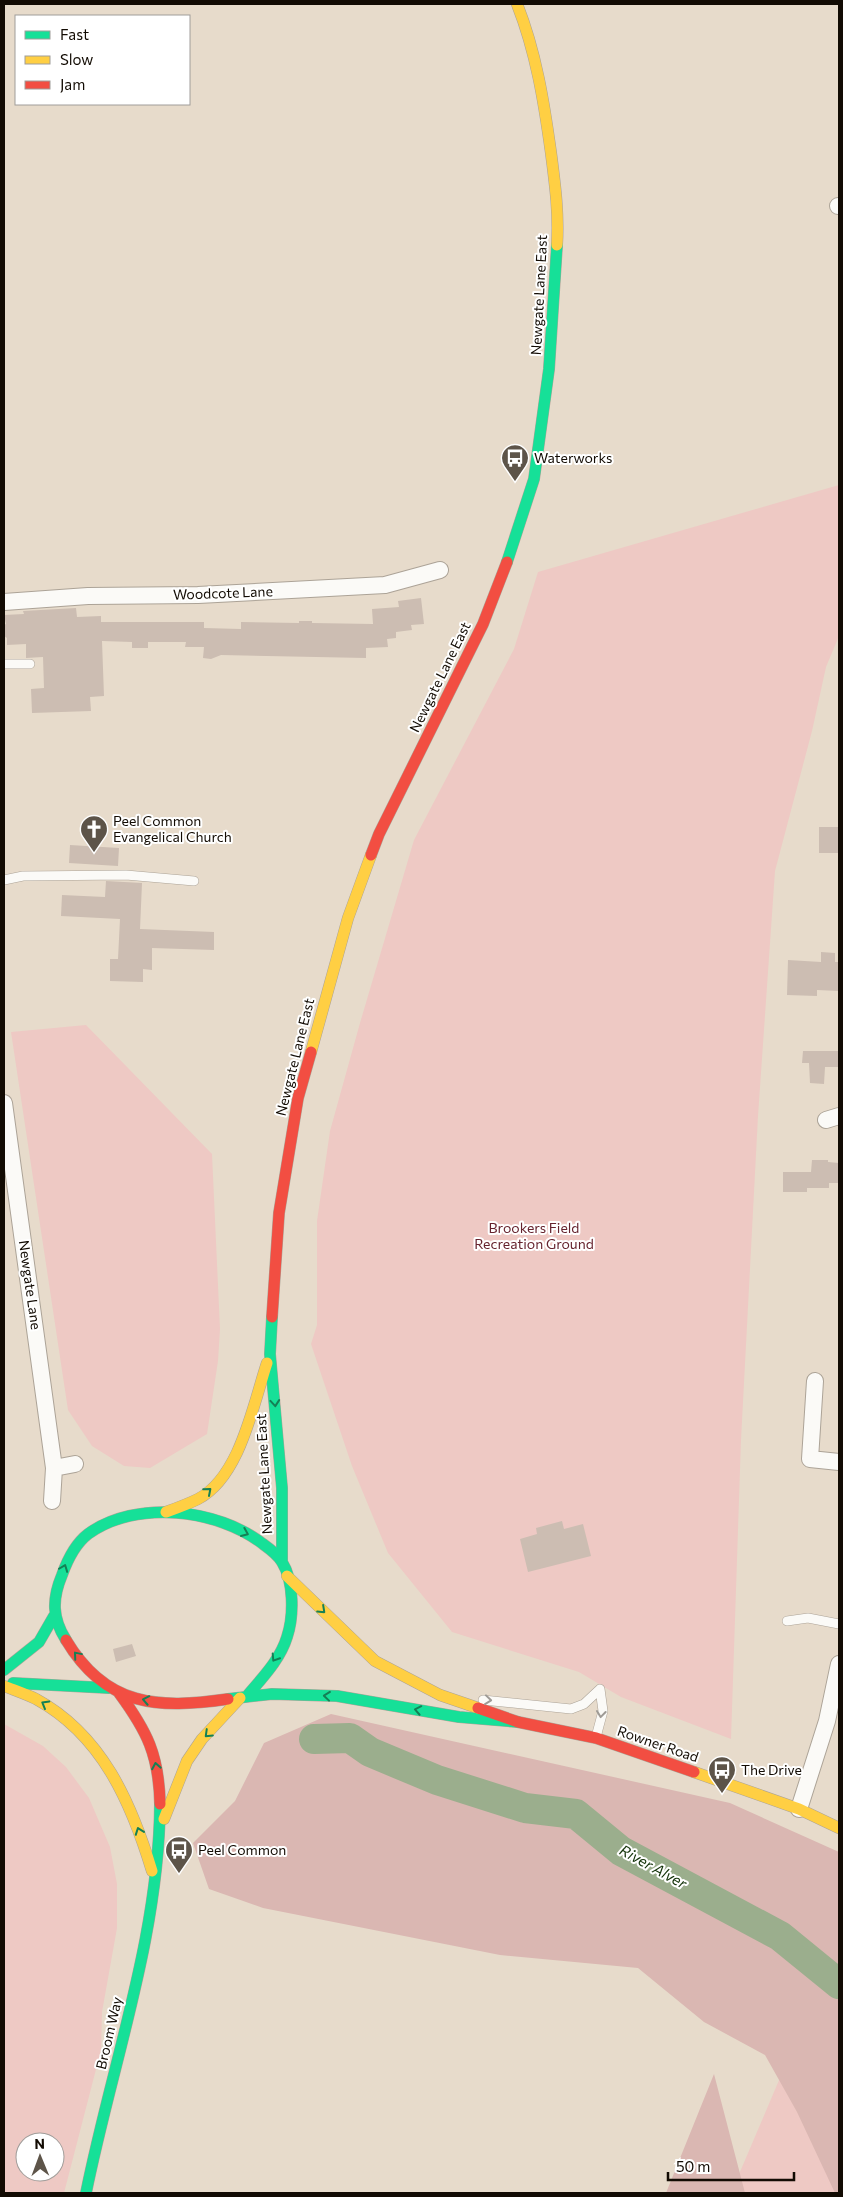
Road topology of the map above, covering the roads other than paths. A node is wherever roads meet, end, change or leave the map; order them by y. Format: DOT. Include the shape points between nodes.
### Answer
graph roads {
  1 [pos="517,4"];
  2 [pos="440,570"];
  3 [pos="4,602"];
  4 [pos="4,664"];
  5 [pos="30,664"];
  6 [pos="4,880"];
  7 [pos="194,881"];
  8 [pos="4,1103"];
  9 [pos="270,1354"];
  10 [pos="815,1381"];
  11 [pos="839,1462"];
  12 [pos="75,1464"];
  13 [pos="54,1468"];
  14 [pos="52,1502"];
  15 [pos="165,1513"];
  16 [pos="282,1562"];
  17 [pos="287,1576"];
  18 [pos="54,1616"];
  19 [pos="787,1621"];
  20 [pos="839,1624"];
  21 [pos="839,1664"];
  22 [pos="4,1670"];
  23 [pos="4,1684"];
  24 [pos="114,1690"];
  25 [pos="440,1695"];
  26 [pos="244,1697"];
  27 [pos="518,1722"];
  28 [pos="596,1738"];
  29 [pos="799,1809"];
  30 [pos="839,1828"];
  31 [pos="160,1832"];
  32 [pos="154,1878"];
  33 [pos="86,2193"];
  1 -- 9 [label="main road, Newgate Lane East" via="529,35 545,111 559,216 549,370 534,479 514,544 483,624 379,834 348,918 298,1098 279,1213"];
  2 -- 3 [label="street, Woodcote Lane" via="385,585"];
  4 -- 5 [label="lane"];
  6 -- 7 [label="lane" via="23,876 126,875"];
  8 -- 13 [label="street, Newgate Lane"];
  15 -- 9 [label="main road, Newgate Lane East, one-way" via="200,1498 221,1479 236,1458"];
  9 -- 16 [label="main road, Newgate Lane East, one-way" via="282,1488"];
  10 -- 11 [label="street" via="810,1459"];
  12 -- 13 [label="street"];
  13 -- 14 [label="street, Newgate Lane"];
  15 -- 16 [label="main road, one-way" via="214,1520 253,1536"];
  18 -- 15 [label="main road, one-way" via="58,1584 68,1558 86,1536 100,1526 122,1519"];
  16 -- 17 [label="main road"];
  17 -- 25 [label="main road, Rowner Road, one-way" via="375,1661"];
  17 -- 26 [label="main road, Broom Way, one-way" via="292,1615 287,1639 275,1660"];
  18 -- 22 [label="main road" via="39,1642"];
  24 -- 18 [label="main road, Broom Way, one-way" via="86,1667 70,1647"];
  19 -- 20 [label="lane" via="808,1618"];
  21 -- 29 [label="street" via="827,1721"];
  23 -- 24 [label="main road, Rowner Road"];
  32 -- 23 [label="main road, Broom Way, one-way" via="127,1800 101,1754 65,1716 25,1692"];
  26 -- 24 [label="main road, Rowner Road, one-way" via="213,1702 162,1703"];
  31 -- 24 [label="main road, Broom Way, one-way" via="157,1769 152,1746 144,1729"];
  25 -- 27 [label="main road, Rowner Road"];
  25 -- 28 [label="lane, one-way" via="571,1709 584,1704 600,1689 603,1711"];
  27 -- 26 [label="main road, Rowner Road, one-way" via="454,1717 375,1701 311,1694"];
  26 -- 31 [label="main road, Broom Way, one-way" via="186,1760"];
  27 -- 28 [label="main road, Rowner Road"];
  28 -- 29 [label="main road, Rowner Road"];
  29 -- 30 [label="main road, Rowner Road"];
  31 -- 32 [label="main road, Broom Way"];
  32 -- 33 [label="main road, Broom Way" via="126,2034"];
}
